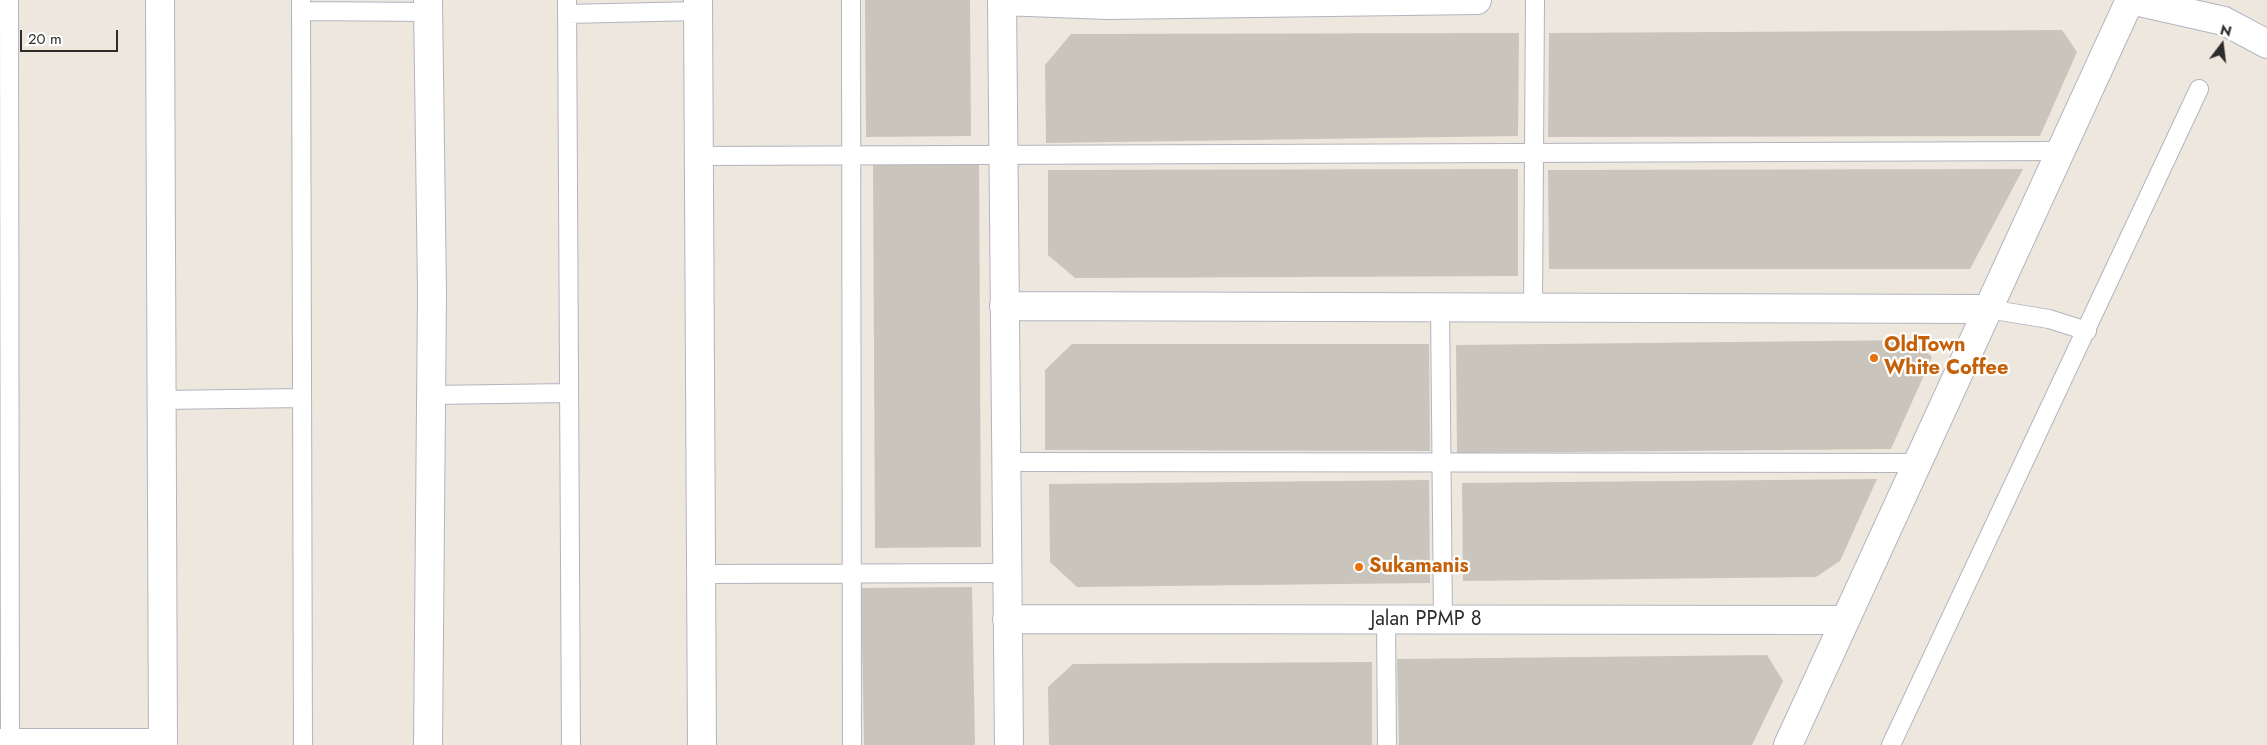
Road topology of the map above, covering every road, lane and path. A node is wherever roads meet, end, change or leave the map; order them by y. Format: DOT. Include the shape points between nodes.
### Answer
graph roads {
  1 [pos="9,0"];
  2 [pos="160,0"];
  3 [pos="851,0"];
  4 [pos="1002,0"];
  5 [pos="1477,0"];
  6 [pos="1534,0"];
  7 [pos="2131,0"];
  8 [pos="1108,3"];
  9 [pos="698,5"];
  10 [pos="301,6"];
  11 [pos="428,6"];
  12 [pos="567,7"];
  13 [pos="2229,11"];
  14 [pos="2267,44"];
  15 [pos="2199,89"];
  16 [pos="2061,151"];
  17 [pos="1533,152"];
  18 [pos="1003,153"];
  19 [pos="850,155"];
  20 [pos="700,156"];
  21 [pos="5,271"];
  22 [pos="1004,306"];
  23 [pos="1440,307"];
  24 [pos="1532,308"];
  25 [pos="1988,309"];
  26 [pos="2087,331"];
  27 [pos="569,393"];
  28 [pos="431,396"];
  29 [pos="302,398"];
  30 [pos="162,400"];
  31 [pos="1006,462"];
  32 [pos="1441,462"];
  33 [pos="1917,463"];
  34 [pos="1007,573"];
  35 [pos="701,574"];
  36 [pos="850,574"];
  37 [pos="1007,620"];
  38 [pos="1386,620"];
  39 [pos="1443,620"];
  40 [pos="1845,620"];
  41 [pos="5,742"];
  42 [pos="163,744"];
  43 [pos="303,745"];
  44 [pos="428,745"];
  45 [pos="571,745"];
  46 [pos="702,745"];
  47 [pos="852,745"];
  48 [pos="1008,745"];
  49 [pos="1387,745"];
  50 [pos="1788,745"];
  51 [pos="1891,745"];
  1 -- 21 [label="lane"];
  2 -- 30 [label="street"];
  3 -- 19 [label="lane"];
  4 -- 8 [label="street"];
  4 -- 18 [label="street"];
  5 -- 8 [label="street"];
  6 -- 17 [label="lane"];
  7 -- 13 [label="street"];
  7 -- 16 [label="street"];
  9 -- 12 [label="lane"];
  9 -- 20 [label="street"];
  10 -- 11 [label="lane"];
  10 -- 29 [label="lane"];
  11 -- 28 [label="street"];
  12 -- 27 [label="lane"];
  13 -- 14 [label="street"];
  15 -- 26 [label="lane"];
  16 -- 17 [label="lane"];
  16 -- 25 [label="street"];
  17 -- 18 [label="lane"];
  17 -- 24 [label="lane"];
  18 -- 19 [label="lane"];
  18 -- 22 [label="street"];
  19 -- 20 [label="lane"];
  19 -- 36 [label="lane"];
  20 -- 35 [label="street"];
  21 -- 41 [label="lane"];
  22 -- 23 [label="street"];
  22 -- 31 [label="street"];
  23 -- 24 [label="street"];
  23 -- 32 [label="lane"];
  24 -- 25 [label="street"];
  25 -- 26 [label="lane" via="2049,319"];
  25 -- 33 [label="street"];
  26 -- 51 [label="lane"];
  27 -- 28 [label="lane"];
  27 -- 45 [label="lane"];
  28 -- 44 [label="street"];
  29 -- 30 [label="lane"];
  29 -- 43 [label="lane"];
  30 -- 42 [label="street"];
  31 -- 32 [label="lane"];
  31 -- 34 [label="street"];
  32 -- 33 [label="lane"];
  32 -- 39 [label="lane"];
  33 -- 40 [label="street"];
  34 -- 36 [label="lane"];
  34 -- 37 [label="street"];
  35 -- 36 [label="lane"];
  35 -- 46 [label="street"];
  36 -- 47 [label="lane"];
  37 -- 38 [label="street, Jalan PPMP 8"];
  37 -- 48 [label="street"];
  38 -- 39 [label="street, Jalan PPMP 8"];
  38 -- 49 [label="lane"];
  39 -- 40 [label="street, Jalan PPMP 8"];
  40 -- 50 [label="street"];
  41 -- 42 [label="street"];
}
